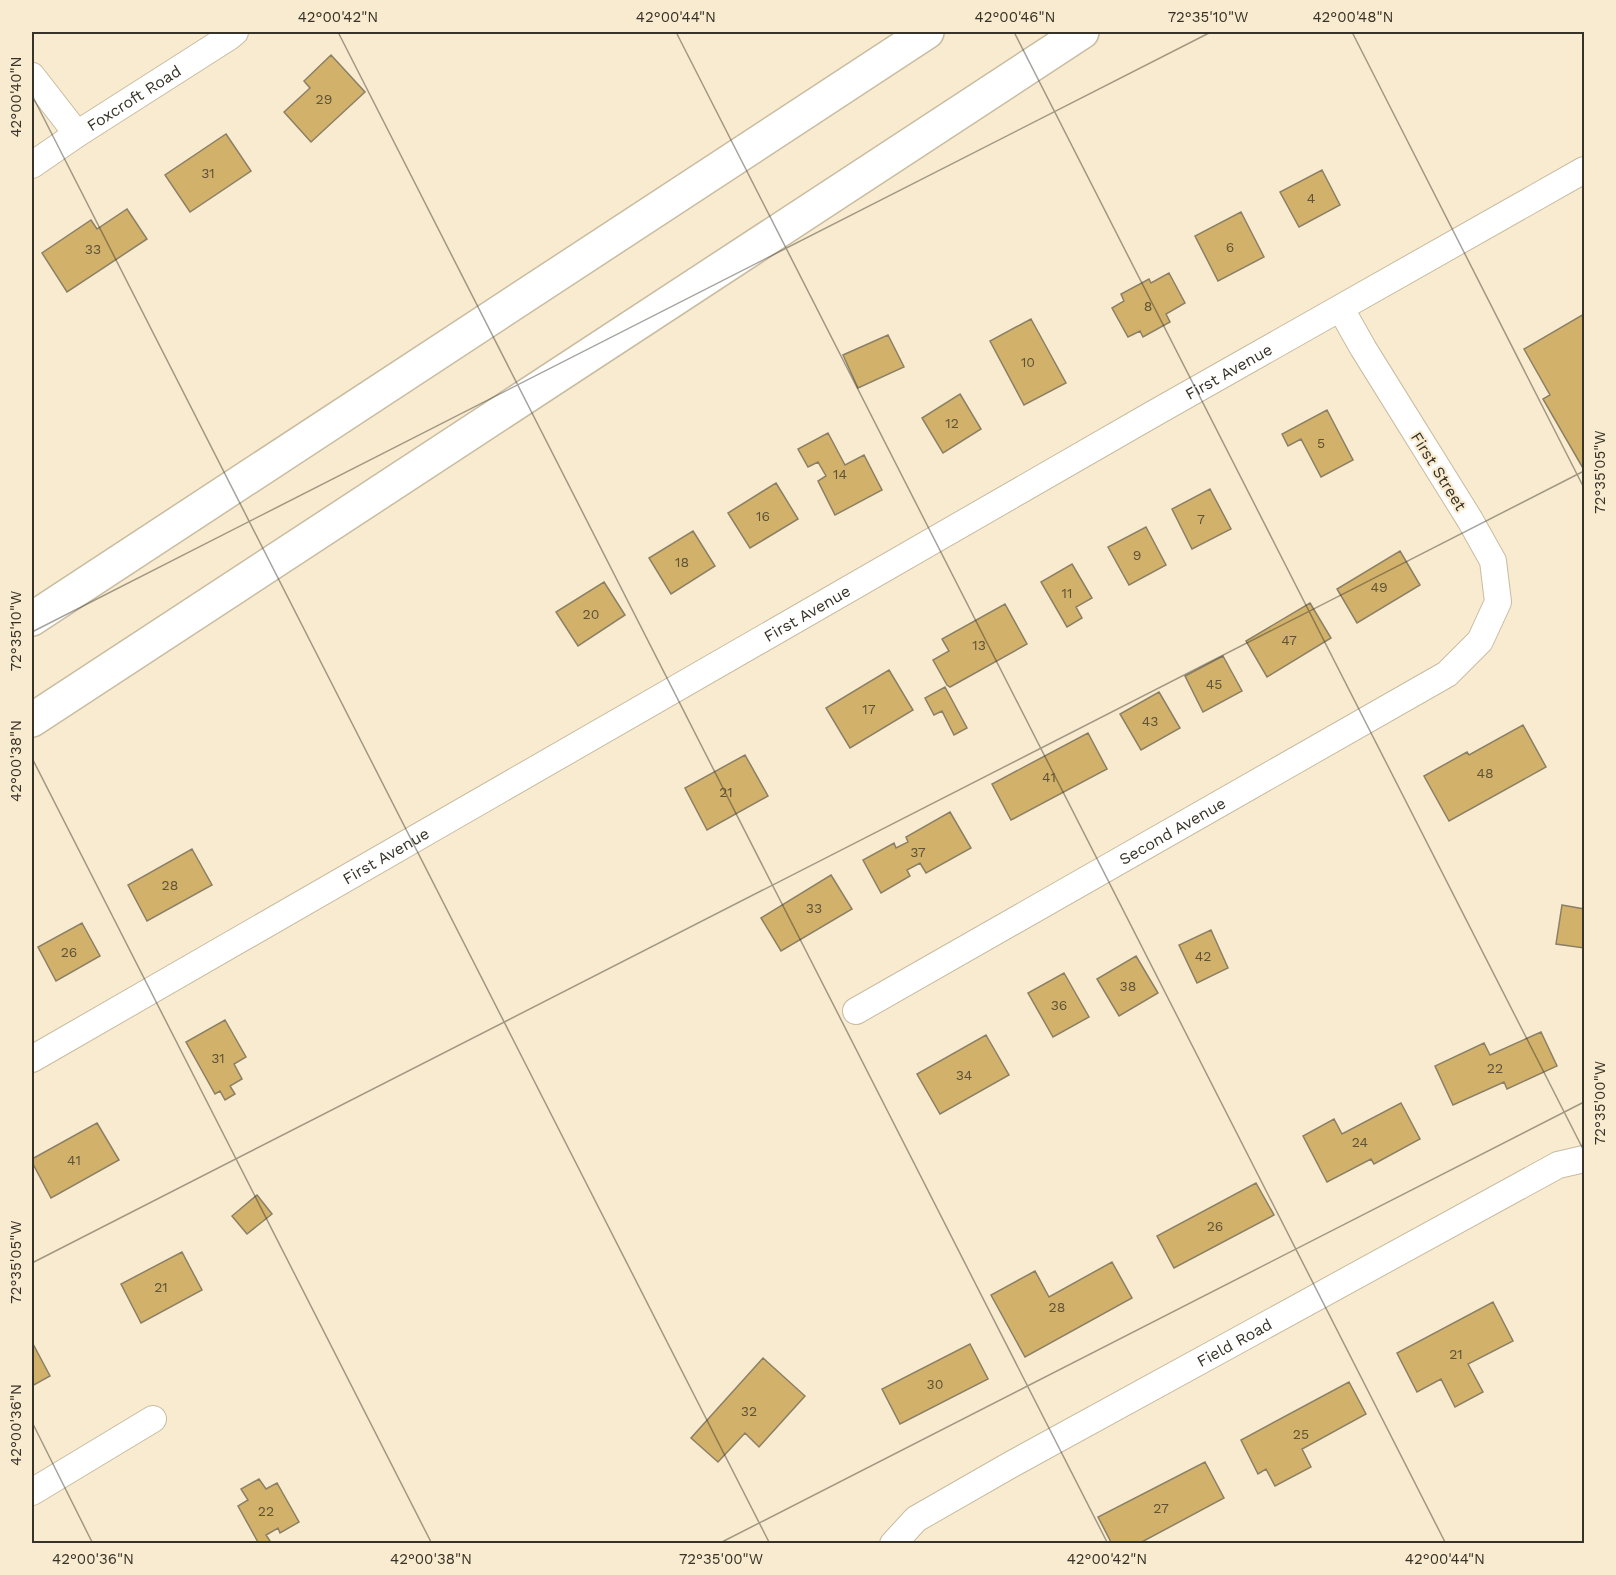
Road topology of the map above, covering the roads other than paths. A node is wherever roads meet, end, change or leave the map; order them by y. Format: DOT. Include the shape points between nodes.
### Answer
graph roads {
  1 [pos="235,32"];
  2 [pos="927,32"];
  3 [pos="1082,32"];
  4 [pos="32,76"];
  5 [pos="77,134"];
  6 [pos="32,165"];
  7 [pos="1584,170"];
  8 [pos="1341,309"];
  9 [pos="32,619"];
  10 [pos="1480,641"];
  11 [pos="32,720"];
  12 [pos="856,1011"];
  13 [pos="32,1059"];
  14 [pos="1584,1159"];
  15 [pos="153,1419"];
  16 [pos="32,1492"];
  17 [pos="893,1544"];
  1 -- 5 [label="street, Foxcroft Road"];
  2 -- 9 [label="highway"];
  3 -- 11 [label="highway"];
  4 -- 5 [label="street"];
  5 -- 6 [label="street, Foxcroft Road"];
  7 -- 8 [label="street, First Avenue"];
  8 -- 10 [label="street, First Street" via="1493,561 1498,602"];
  8 -- 13 [label="street, First Avenue"];
  10 -- 12 [label="street, Second Avenue" via="1448,674"];
  14 -- 17 [label="street, Field Road" via="1558,1165 1012,1464 916,1519"];
  15 -- 16 [label="street"];
}
